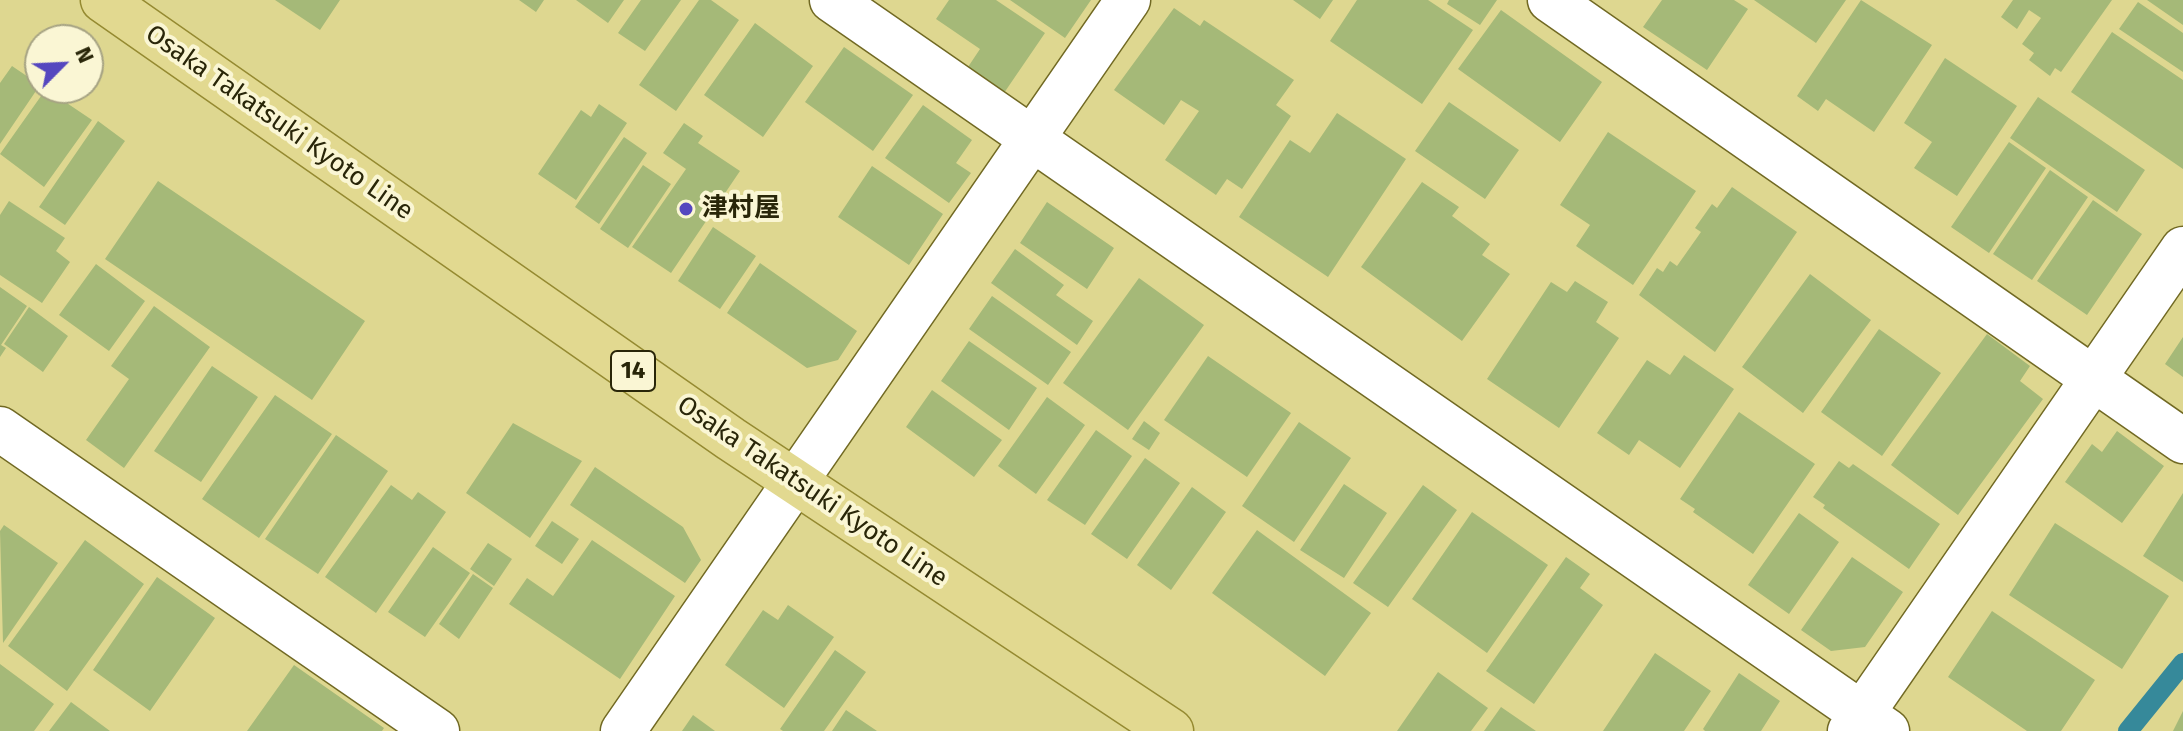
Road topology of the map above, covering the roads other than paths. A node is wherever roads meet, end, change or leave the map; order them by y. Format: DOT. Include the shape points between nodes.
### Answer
graph roads {
  1 [pos="103,0"];
  2 [pos="832,0"];
  3 [pos="1128,0"];
  4 [pos="1550,0"];
  5 [pos="1033,137"];
  6 [pos="2183,249"];
  7 [pos="2095,378"];
  8 [pos="0,429"];
  9 [pos="2183,441"];
  10 [pos="795,483"];
  11 [pos="1867,725"];
  12 [pos="437,731"];
  13 [pos="623,731"];
  14 [pos="1171,731"];
  1 -- 10 [label="main road, Osaka Takatsuki Kyoto Line / 14"];
  2 -- 5 [label="street"];
  3 -- 5 [label="street"];
  4 -- 7 [label="street"];
  5 -- 10 [label="street"];
  5 -- 11 [label="street"];
  6 -- 7 [label="street"];
  7 -- 9 [label="street"];
  7 -- 11 [label="street"];
  8 -- 12 [label="street"];
  10 -- 13 [label="street"];
  10 -- 14 [label="main road, Osaka Takatsuki Kyoto Line / 14"];
}
